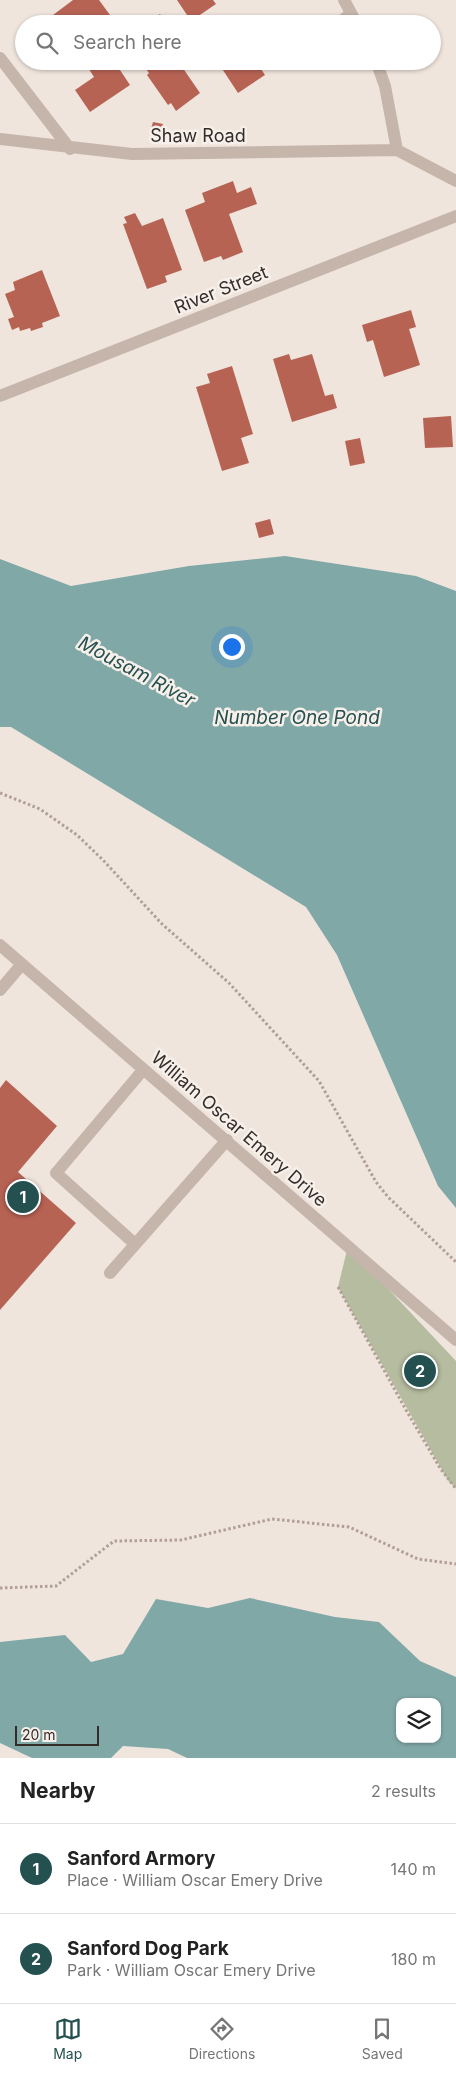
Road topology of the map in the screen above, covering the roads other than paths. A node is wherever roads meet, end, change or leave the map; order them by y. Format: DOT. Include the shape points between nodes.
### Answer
graph roads {
  1 [pos="344,0"];
  2 [pos="352,15"];
  3 [pos="0,58"];
  4 [pos="379,70"];
  5 [pos="0,139"];
  6 [pos="70,149"];
  7 [pos="397,150"];
  8 [pos="456,181"];
  9 [pos="456,216"];
  10 [pos="0,396"];
  11 [pos="0,945"];
  12 [pos="22,964"];
  13 [pos="0,990"];
  14 [pos="143,1070"];
  15 [pos="227,1140"];
  16 [pos="135,1244"];
  17 [pos="110,1273"];
  18 [pos="456,1340"];
  1 -- 2 [label="street"];
  3 -- 6 [label="street"];
  4 -- 7 [label="street"];
  5 -- 6 [label="street, Shaw Road"];
  6 -- 7 [label="street, Shaw Road" via="132,154"];
  7 -- 8 [label="street"];
  9 -- 10 [label="street, River Street"];
  11 -- 12 [label="street, William Oscar Emery Drive"];
  12 -- 13 [label="street"];
  12 -- 14 [label="street, William Oscar Emery Drive"];
  14 -- 15 [label="street, William Oscar Emery Drive"];
  14 -- 16 [label="street" via="56,1173"];
  15 -- 16 [label="street"];
  15 -- 18 [label="street, William Oscar Emery Drive"];
  16 -- 17 [label="street"];
}
